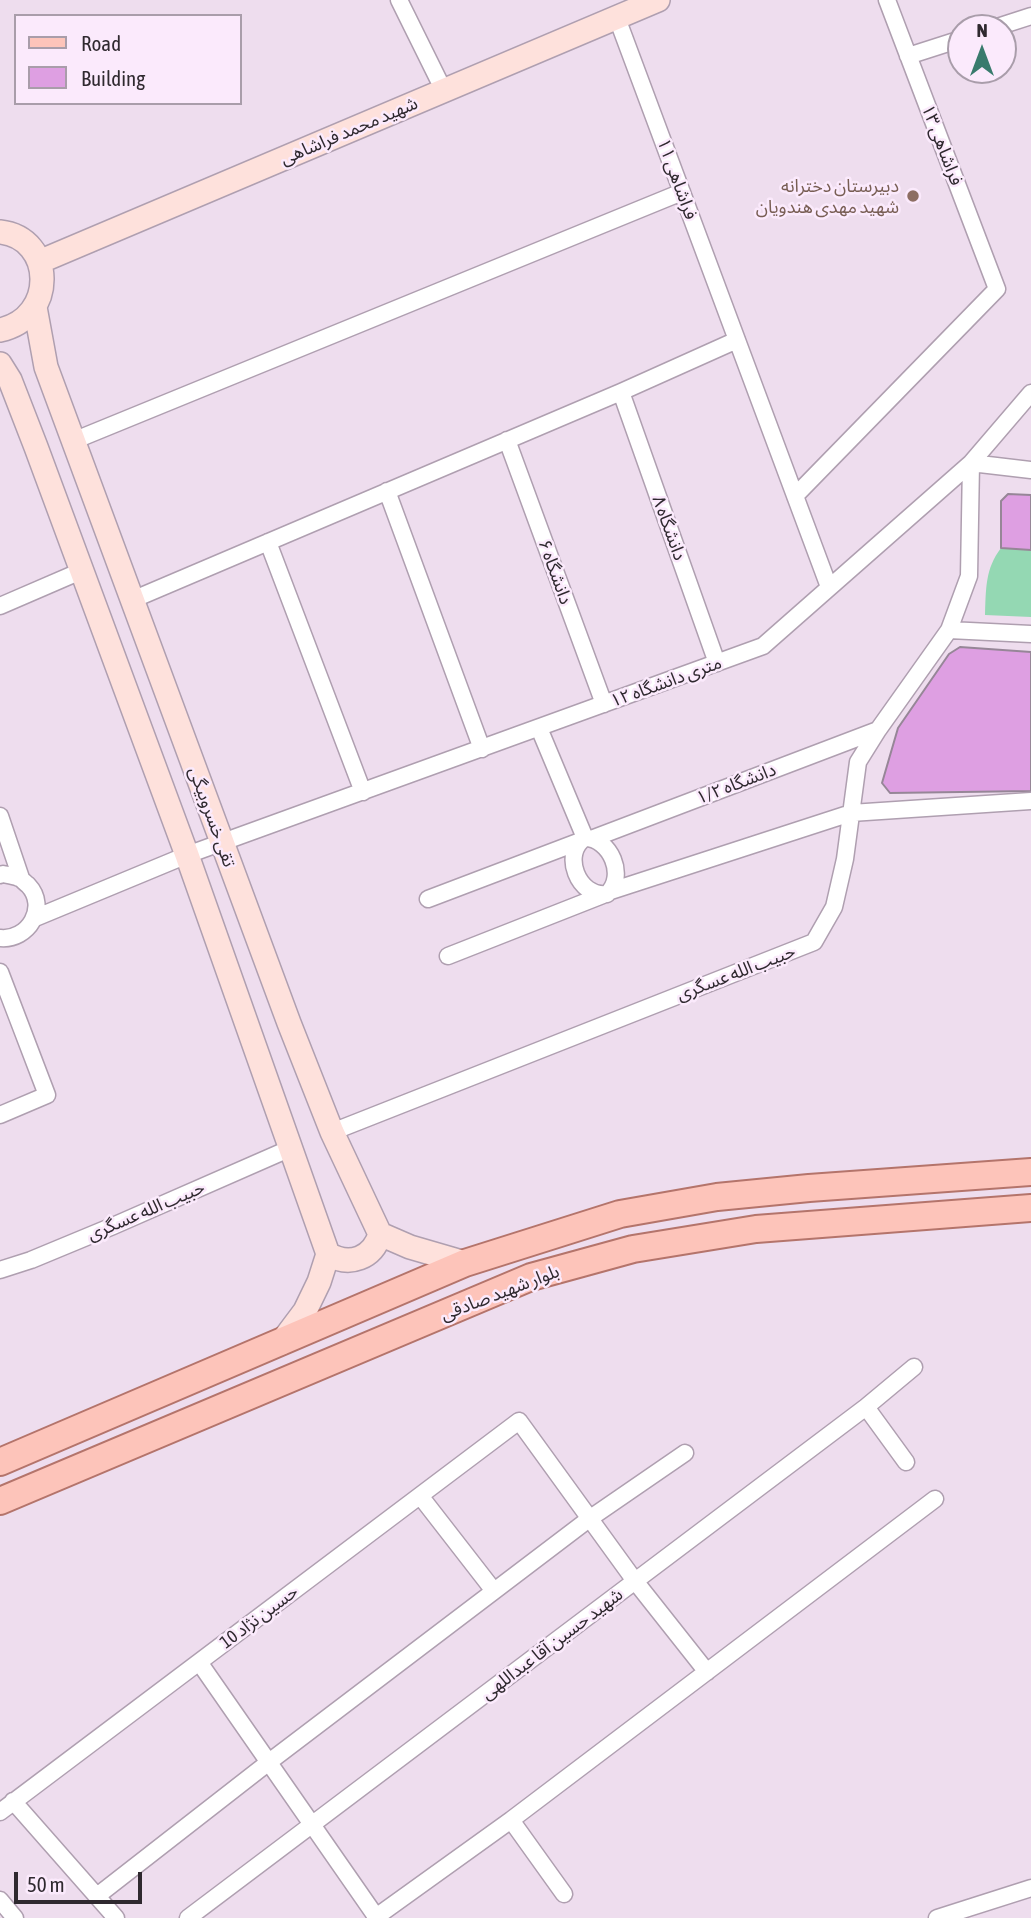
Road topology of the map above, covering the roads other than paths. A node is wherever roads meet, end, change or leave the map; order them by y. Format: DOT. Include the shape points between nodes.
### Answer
graph roads {
  1 [pos="399,0"];
  2 [pos="658,0"];
  3 [pos="887,0"];
  4 [pos="617,18"];
  5 [pos="947,43"];
  6 [pos="908,56"];
  7 [pos="444,91"];
  8 [pos="682,192"];
  9 [pos="0,220"];
  10 [pos="10,235"];
  11 [pos="39,262"];
  12 [pos="35,307"];
  13 [pos="0,330"];
  14 [pos="737,340"];
  15 [pos="0,363"];
  16 [pos="621,392"];
  17 [pos="1031,393"];
  18 [pos="507,440"];
  19 [pos="74,441"];
  20 [pos="971,463"];
  21 [pos="1031,470"];
  22 [pos="387,491"];
  23 [pos="795,496"];
  24 [pos="268,542"];
  25 [pos="81,571"];
  26 [pos="829,587"];
  27 [pos="132,600"];
  28 [pos="0,606"];
  29 [pos="949,630"];
  30 [pos="1031,634"];
  31 [pos="717,663"];
  32 [pos="604,704"];
  33 [pos="539,728"];
  34 [pos="878,730"];
  35 [pos="482,749"];
  36 [pos="363,792"];
  37 [pos="1031,801"];
  38 [pos="851,813"];
  39 [pos="0,816"];
  40 [pos="586,839"];
  41 [pos="222,843"];
  42 [pos="187,855"];
  43 [pos="0,875"];
  44 [pos="21,878"];
  45 [pos="607,893"];
  46 [pos="428,899"];
  47 [pos="35,918"];
  48 [pos="0,938"];
  49 [pos="448,956"];
  50 [pos="0,972"];
  51 [pos="7,1011"];
  52 [pos="0,1115"];
  53 [pos="332,1132"];
  54 [pos="291,1148"];
  55 [pos="1031,1172"];
  56 [pos="1031,1209"];
  57 [pos="380,1234"];
  58 [pos="328,1254"];
  59 [pos="465,1263"];
  60 [pos="0,1270"];
  61 [pos="281,1343"];
  62 [pos="914,1367"];
  63 [pos="866,1407"];
  64 [pos="685,1453"];
  65 [pos="0,1462"];
  66 [pos="906,1462"];
  67 [pos="421,1497"];
  68 [pos="935,1499"];
  69 [pos="0,1501"];
  70 [pos="589,1519"];
  71 [pos="635,1581"];
  72 [pos="494,1591"];
  73 [pos="199,1662"];
  74 [pos="707,1672"];
  75 [pos="269,1762"];
  76 [pos="13,1801"];
  77 [pos="0,1812"];
  78 [pos="511,1820"];
  79 [pos="313,1824"];
  80 [pos="1031,1888"];
  81 [pos="564,1894"];
  82 [pos="97,1896"];
  83 [pos="0,1900"];
  84 [pos="15,1918"];
  85 [pos="116,1918"];
  86 [pos="188,1918"];
  87 [pos="377,1918"];
  88 [pos="937,1918"];
  1 -- 7 [label="street"];
  2 -- 4 [label="main road, شهید محمد فراشاهی"];
  3 -- 6 [label="street, فراشاهی ۱۳"];
  4 -- 7 [label="main road, شهید محمد فراشاهی"];
  4 -- 8 [label="street, فراشاهی ۱۱"];
  5 -- 6 [label="street"];
  6 -- 23 [label="street, فراشاهی ۱۳" via="997,289"];
  7 -- 11 [label="main road, شهید محمد فراشاهی"];
  8 -- 14 [label="street, فراشاهی ۱۱"];
  8 -- 19 [label="street"];
  9 -- 10 [label="main road"];
  10 -- 11 [label="main road" via="31,248"];
  11 -- 12 [label="main road" via="43,277"];
  12 -- 13 [label="main road" via="25,319"];
  12 -- 19 [label="main road, تقی خسروبیگی" via="46,367"];
  14 -- 16 [label="street"];
  14 -- 23 [label="street, فراشاهی ۱۱"];
  15 -- 25 [label="main road, تقی خسروبیگی"];
  16 -- 18 [label="street"];
  16 -- 31 [label="street, دانشگاه ۸"];
  17 -- 20 [label="street, ۱۲ متری دانشگاه"];
  18 -- 22 [label="street"];
  18 -- 32 [label="street, دانشگاه ۶"];
  19 -- 27 [label="main road, تقی خسروبیگی"];
  20 -- 21 [label="street"];
  20 -- 26 [label="street, ۱۲ متری دانشگاه"];
  20 -- 29 [label="street, حبیب الله عسگری" via="968,576"];
  22 -- 24 [label="street"];
  22 -- 35 [label="street"];
  23 -- 26 [label="street, فراشاهی ۱۱"];
  24 -- 27 [label="street"];
  24 -- 36 [label="street"];
  25 -- 28 [label="street"];
  25 -- 42 [label="main road, تقی خسروبیگی"];
  26 -- 31 [label="street, ۱۲ متری دانشگاه" via="763,646"];
  27 -- 41 [label="main road, تقی خسروبیگی"];
  29 -- 30 [label="street"];
  29 -- 34 [label="street, حبیب الله عسگری"];
  31 -- 32 [label="street, ۱۲ متری دانشگاه"];
  32 -- 33 [label="street, ۱۲ متری دانشگاه"];
  33 -- 35 [label="street, ۱۲ متری دانشگاه"];
  33 -- 40 [label="street"];
  34 -- 38 [label="street, حبیب الله عسگری" via="858,762"];
  34 -- 40 [label="street, دانشگاه ۱/۲"];
  35 -- 36 [label="street, ۱۲ متری دانشگاه"];
  36 -- 41 [label="street, ۱۲ متری دانشگاه"];
  37 -- 38 [label="street"];
  38 -- 45 [label="street"];
  38 -- 53 [label="street, حبیب الله عسگری" via="834,907 814,942"];
  39 -- 44 [label="street"];
  40 -- 45 [label="street" via="607,847 612,855 615,876"];
  40 -- 45 [label="street" via="574,857 579,880 595,894"];
  40 -- 46 [label="street, دانشگاه ۱/۲"];
  41 -- 42 [label="street, ۱۲ متری دانشگاه"];
  41 -- 53 [label="main road, تقی خسروبیگی"];
  42 -- 47 [label="street, ۱۲ متری دانشگاه"];
  42 -- 54 [label="main road, تقی خسروبیگی"];
  43 -- 44 [label="street"];
  44 -- 47 [label="street" via="34,892"];
  45 -- 49 [label="street"];
  47 -- 48 [label="street, ۱۲ متری دانشگاه" via="23,934"];
  50 -- 51 [label="street"];
  51 -- 52 [label="street" via="47,1095"];
  53 -- 57 [label="main road, تقی خسروبیگی"];
  54 -- 58 [label="main road, تقی خسروبیگی"];
  54 -- 60 [label="street, حبیب الله عسگری"];
  55 -- 59 [label="main road, بلوار شهید صادقی" via="717,1198 620,1214"];
  56 -- 69 [label="main road, بلوار شهید صادقی" via="756,1229 633,1249 531,1277"];
  57 -- 58 [label="main road" via="373,1248 360,1258 344,1261"];
  57 -- 59 [label="main road"];
  58 -- 61 [label="main road" via="305,1311"];
  59 -- 61 [label="main road, بلوار شهید صادقی"];
  61 -- 65 [label="main road, بلوار شهید صادقی"];
  62 -- 63 [label="street, شهید حسین آقا عبداللهی"];
  63 -- 66 [label="street"];
  63 -- 71 [label="street, شهید حسین آقا عبداللهی"];
  64 -- 70 [label="street"];
  67 -- 70 [label="street, حسین نژاد 10" via="519,1421"];
  67 -- 72 [label="street"];
  67 -- 73 [label="street, حسین نژاد 10"];
  68 -- 74 [label="street"];
  70 -- 71 [label="street"];
  70 -- 72 [label="street"];
  71 -- 74 [label="street"];
  71 -- 79 [label="street, شهید حسین آقا عبداللهی"];
  72 -- 75 [label="street"];
  73 -- 75 [label="street"];
  73 -- 76 [label="street, حسین نژاد 10"];
  74 -- 78 [label="street"];
  75 -- 79 [label="street"];
  75 -- 82 [label="street"];
  76 -- 77 [label="street, حسین نژاد 10"];
  76 -- 82 [label="street"];
  78 -- 81 [label="street"];
  78 -- 87 [label="street"];
  79 -- 86 [label="street, شهید حسین آقا عبداللهی"];
  79 -- 87 [label="street"];
  80 -- 88 [label="street"];
  82 -- 85 [label="street"];
  83 -- 84 [label="street"];
}
